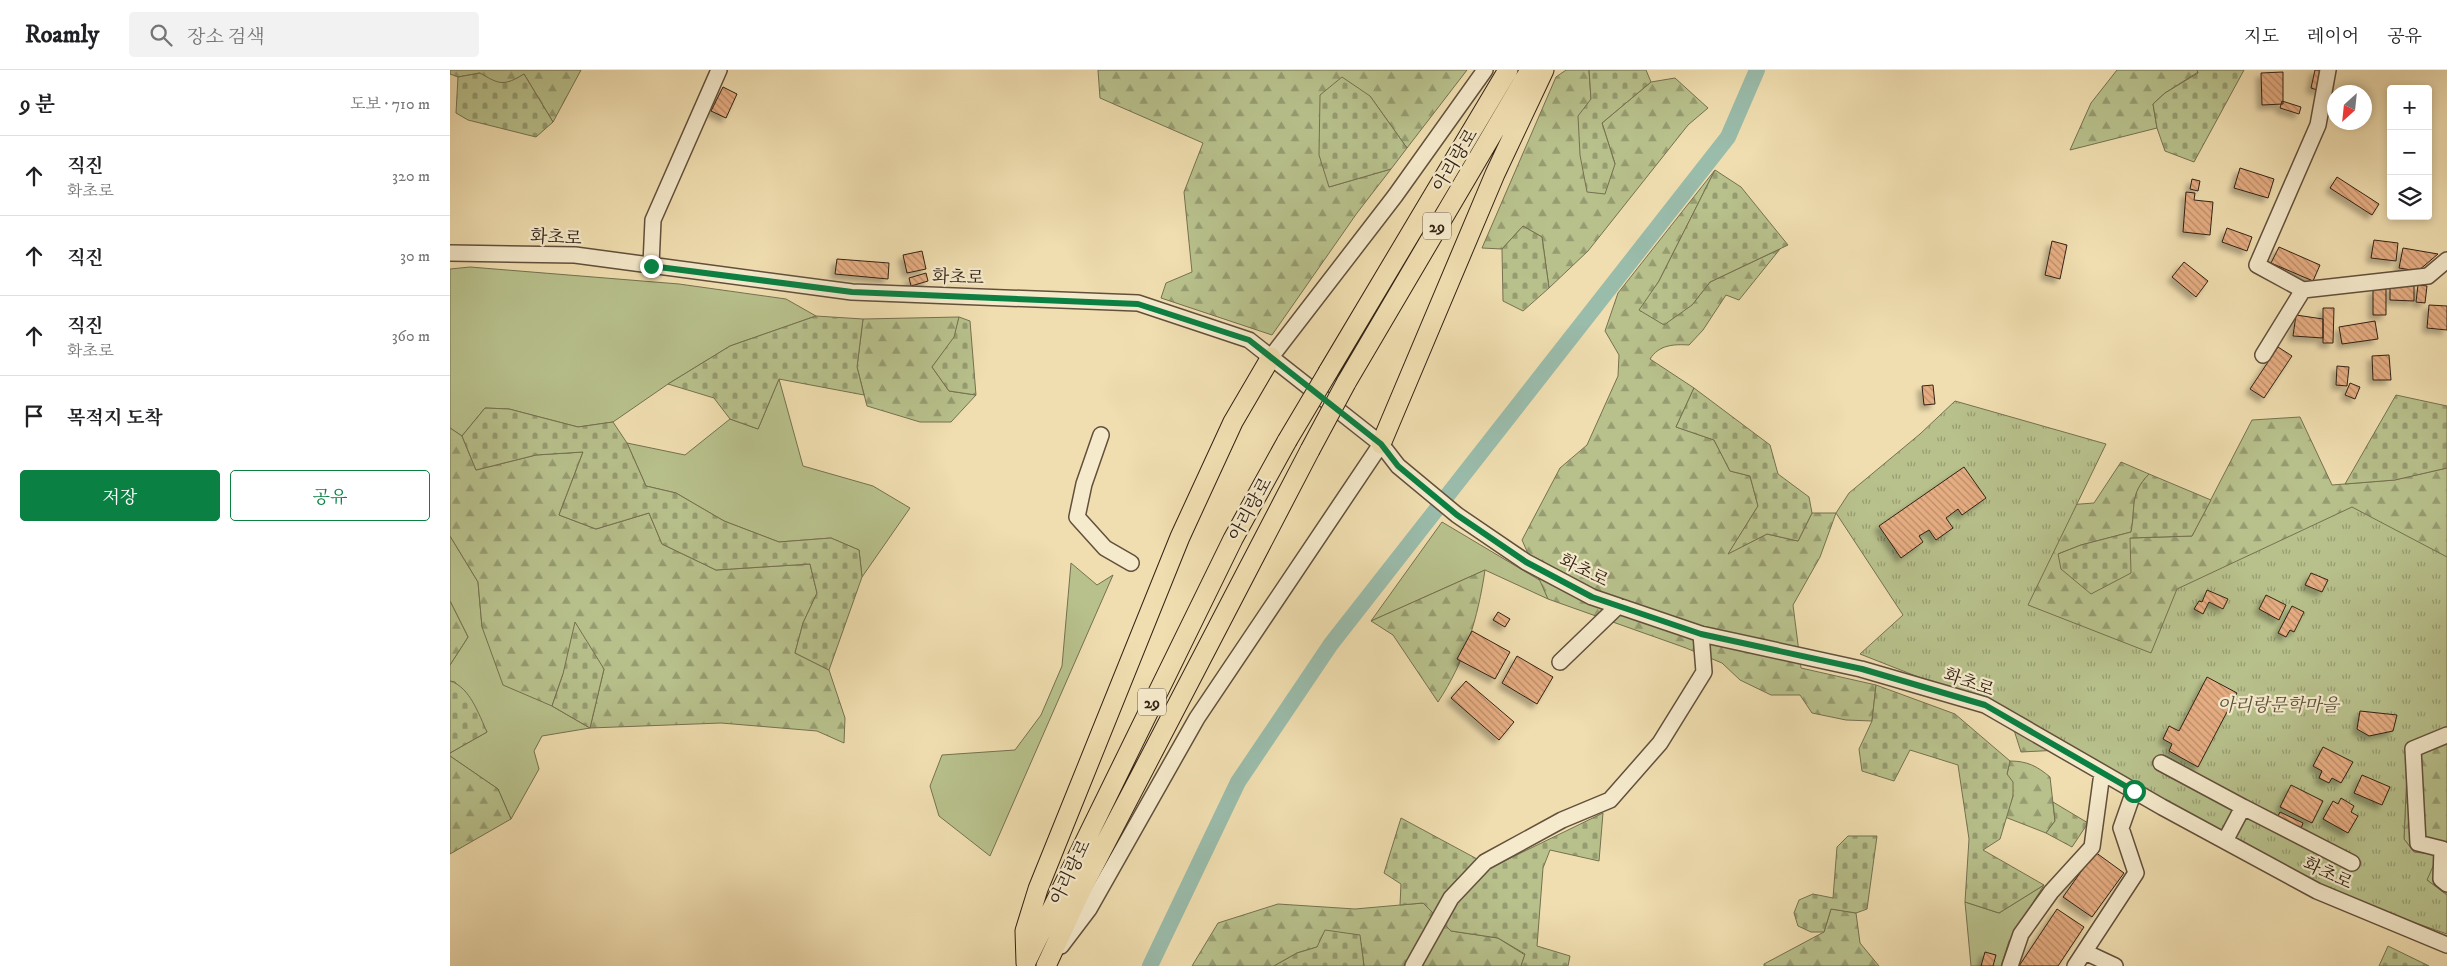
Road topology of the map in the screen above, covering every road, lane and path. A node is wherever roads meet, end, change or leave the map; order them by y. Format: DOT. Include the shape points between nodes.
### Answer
graph roads {
  1 [pos="719,70"];
  2 [pos="1485,70"];
  3 [pos="1508,70"];
  4 [pos="1530,70"];
  5 [pos="1544,70"];
  6 [pos="2328,70"];
  7 [pos="450,253"];
  8 [pos="2447,260"];
  9 [pos="651,266"];
  10 [pos="2303,290"];
  11 [pos="2263,355"];
  12 [pos="1271,357"];
  13 [pos="1100,435"];
  14 [pos="1381,444"];
  15 [pos="1131,563"];
  16 [pos="1618,606"];
  17 [pos="1701,634"];
  18 [pos="1560,662"];
  19 [pos="2447,736"];
  20 [pos="2160,763"];
  21 [pos="2102,772"];
  22 [pos="2134,791"];
  23 [pos="2243,807"];
  24 [pos="2225,841"];
  25 [pos="2352,863"];
  26 [pos="2447,884"];
  27 [pos="2447,945"];
  28 [pos="2085,952"];
  29 [pos="1025,964"];
  30 [pos="1046,965"];
  31 [pos="1413,966"];
  32 [pos="2010,966"];
  33 [pos="2075,966"];
  34 [pos="2115,966"];
  1 -- 9 [label="street" via="653,220"];
  2 -- 12 [label="street" via="1395,196"];
  3 -- 29 [label="main road, 아리랑로 / 29, bridge" via="1287,441 1220,565"];
  4 -- 30 [label="main road, 아리랑로 / 29, bridge" via="1346,383 1082,888"];
  5 -- 14 [label="main road" via="1495,174"];
  6 -- 10 [label="street" via="2318,125 2257,265"];
  7 -- 9 [label="street, 화초로" via="575,255"];
  8 -- 10 [label="street" via="2428,276"];
  9 -- 12 [label="street, 화초로" via="852,292 1138,304 1249,340"];
  10 -- 11 [label="street"];
  12 -- 14 [label="street, 화초로"];
  12 -- 29 [label="main road" via="1233,422 1180,537 1038,888 1025,931"];
  13 -- 15 [label="street" via="1077,517 1105,548"];
  14 -- 16 [label="street, 화초로" via="1398,466 1457,515 1526,562 1592,597"];
  14 -- 30 [label="street" via="1197,718 1089,909"];
  16 -- 17 [label="street, 화초로"];
  16 -- 18 [label="street"];
  17 -- 21 [label="street, 화초로" via="1862,669 1985,705"];
  17 -- 31 [label="street" via="1704,672 1654,750 1610,800 1562,820 1485,862 1451,898"];
  19 -- 26 [label="street" via="2413,749 2418,843 2442,849 2441,879"];
  20 -- 23 [label="street"];
  21 -- 22 [label="street, 화초로"];
  21 -- 32 [label="street" via="2092,847 2051,892 2021,934"];
  22 -- 24 [label="street, 화초로"];
  22 -- 28 [label="street" via="2121,828 2136,873"];
  23 -- 24 [label="street"];
  23 -- 25 [label="street"];
  24 -- 27 [label="street, 화초로" via="2317,891"];
  28 -- 33 [label="street"];
  28 -- 34 [label="street"];
}
